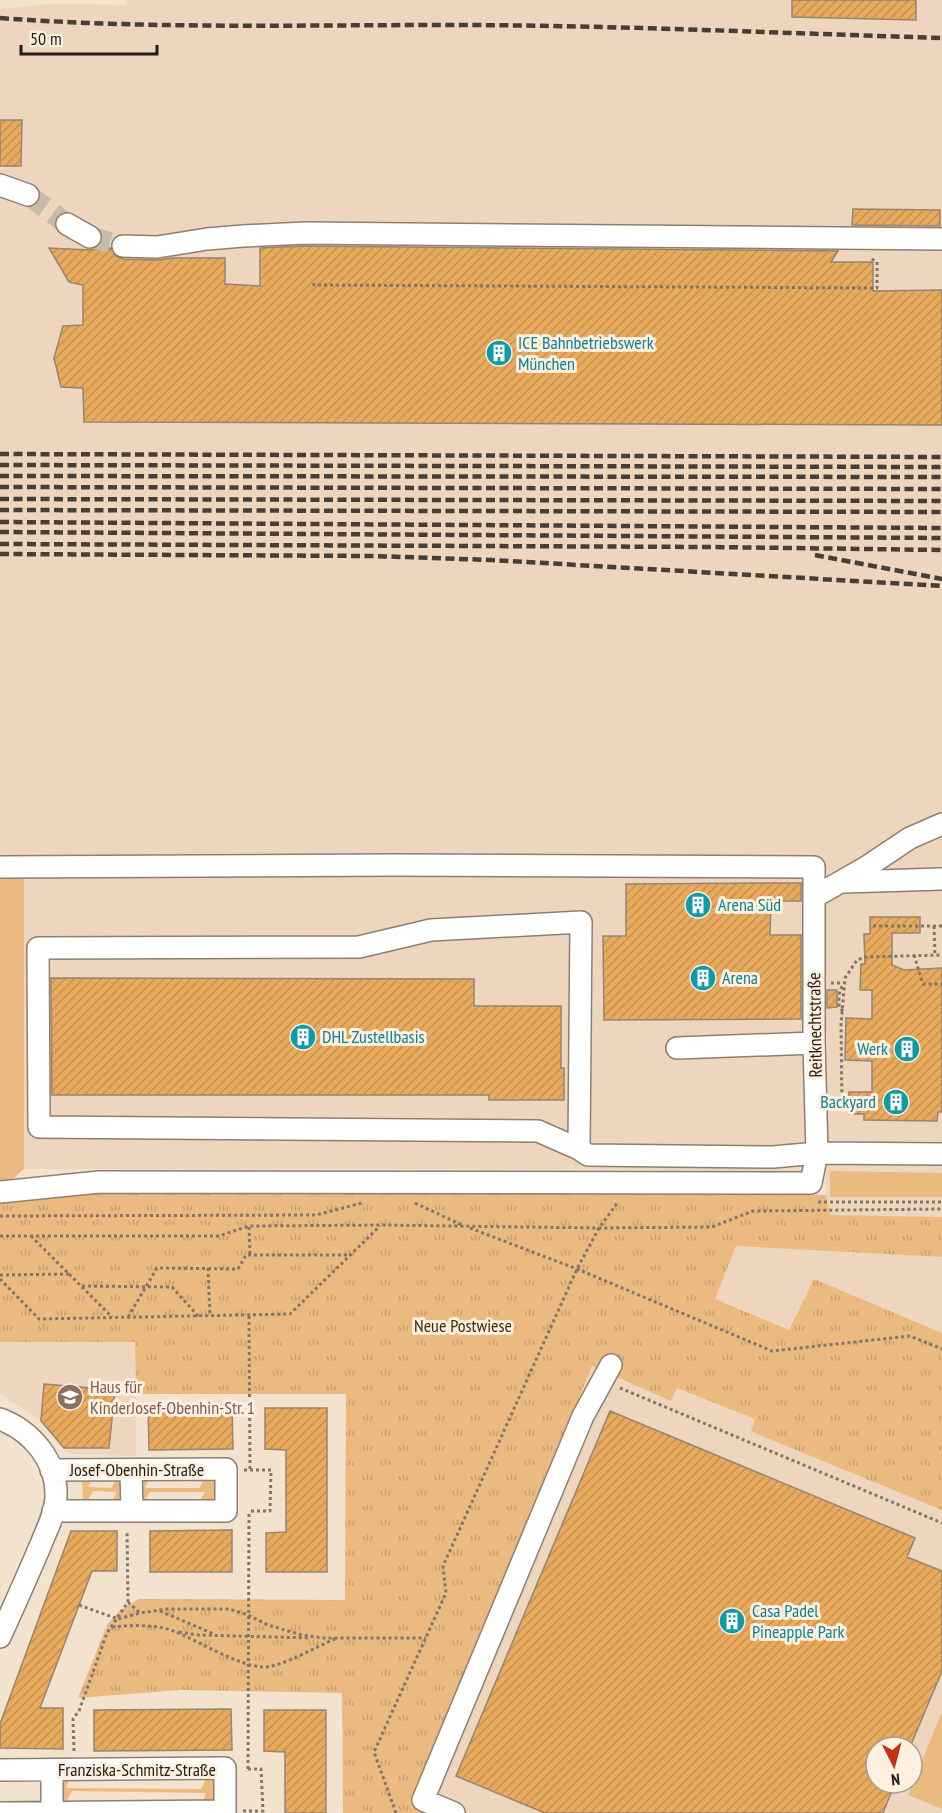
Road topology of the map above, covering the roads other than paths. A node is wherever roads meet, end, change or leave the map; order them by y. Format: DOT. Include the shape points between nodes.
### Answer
graph roads {
  1 [pos="0,185"];
  2 [pos="28,195"];
  3 [pos="67,224"];
  4 [pos="90,237"];
  5 [pos="942,239"];
  6 [pos="123,246"];
  7 [pos="942,824"];
  8 [pos="0,867"];
  9 [pos="942,879"];
  10 [pos="842,882"];
  11 [pos="814,897"];
  12 [pos="814,1043"];
  13 [pos="677,1047"];
  14 [pos="579,1149"];
  15 [pos="817,1153"];
  16 [pos="942,1154"];
  17 [pos="0,1192"];
  18 [pos="607,1373"];
  19 [pos="0,1419"];
  20 [pos="51,1470"];
  21 [pos="131,1470"];
  22 [pos="53,1511"];
  23 [pos="130,1511"];
  24 [pos="0,1637"];
  25 [pos="0,1770"];
  26 [pos="51,1770"];
  27 [pos="52,1812"];
  28 [pos="0,1813"];
  29 [pos="454,1813"];
  1 -- 2 [label="street"];
  3 -- 4 [label="street"];
  5 -- 6 [label="street" via="305,233 157,247"];
  7 -- 10 [label="street" via="910,838"];
  8 -- 11 [label="street, Reitknechtstraße" via="814,867"];
  9 -- 10 [label="street"];
  10 -- 11 [label="street"];
  11 -- 12 [label="street, Reitknechtstraße"];
  12 -- 13 [label="street"];
  12 -- 15 [label="street, Reitknechtstraße"];
  14 -- 14 [label="street" via="538,1131 39,1127 38,948 359,948 431,930 580,922"];
  14 -- 15 [label="street" via="588,1155 773,1157"];
  15 -- 16 [label="street"];
  15 -- 17 [label="street, Reitknechtstraße" via="811,1183 99,1182"];
  18 -- 29 [label="street" via="578,1427 423,1800"];
  19 -- 20 [label="street" via="36,1442"];
  20 -- 21 [label="street, Josef-Obenhin-Straße"];
  20 -- 22 [label="street" via="56,1497"];
  21 -- 23 [label="street"];
  21 -- 23 [label="street, Josef-Obenhin-Straße" via="226,1469 226,1511"];
  22 -- 23 [label="street, Josef-Obenhin-Straße"];
  22 -- 24 [label="street"];
  25 -- 26 [label="street, Franziska-Schmitz-Straße"];
  26 -- 27 [label="street"];
  26 -- 27 [label="street, Franziska-Schmitz-Straße" via="225,1768 225,1810"];
  27 -- 28 [label="street"];
}
